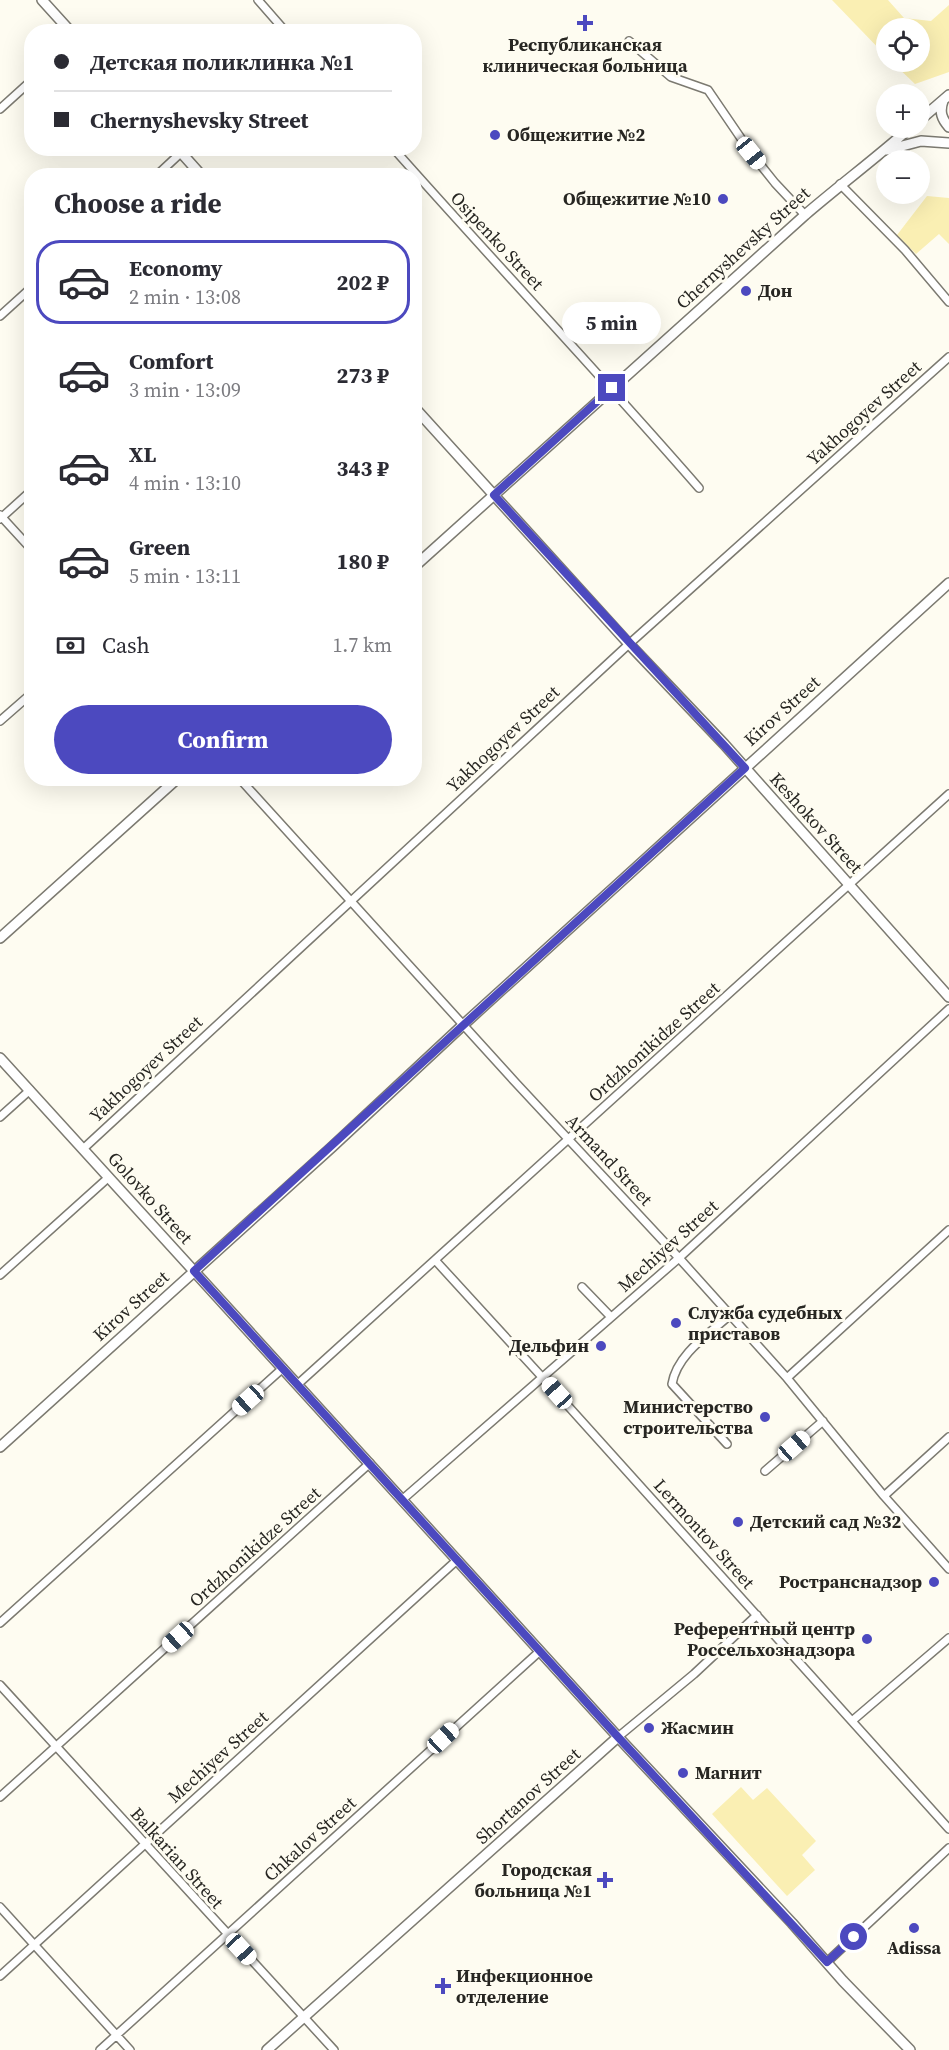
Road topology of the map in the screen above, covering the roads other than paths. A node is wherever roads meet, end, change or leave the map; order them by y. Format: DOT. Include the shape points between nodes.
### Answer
graph roads {
  1 [pos="42,0"];
  2 [pos="258,0"];
  3 [pos="64,24"];
  4 [pos="279,24"];
  5 [pos="629,41"];
  6 [pos="24,87"];
  7 [pos="946,98"];
  8 [pos="0,109"];
  9 [pos="930,112"];
  10 [pos="949,128"];
  11 [pos="899,138"];
  12 [pos="949,143"];
  13 [pos="886,150"];
  14 [pos="889,150"];
  15 [pos="175,156"];
  16 [pos="186,156"];
  17 [pos="400,156"];
  18 [pos="876,158"];
  19 [pos="164,168"];
  20 [pos="196,168"];
  21 [pos="411,168"];
  22 [pos="422,181"];
  23 [pos="840,184"];
  24 [pos="805,214"];
  25 [pos="24,294"];
  26 [pos="949,302"];
  27 [pos="0,316"];
  28 [pos="949,357"];
  29 [pos="612,388"];
  30 [pos="422,416"];
  31 [pos="699,488"];
  32 [pos="494,495"];
  33 [pos="24,497"];
  34 [pos="1,517"];
  35 [pos="24,541"];
  36 [pos="422,560"];
  37 [pos="949,583"];
  38 [pos="629,644"];
  39 [pos="24,700"];
  40 [pos="0,721"];
  41 [pos="745,768"];
  42 [pos="169,786"];
  43 [pos="246,786"];
  44 [pos="949,794"];
  45 [pos="849,884"];
  46 [pos="350,900"];
  47 [pos="0,938"];
  48 [pos="949,997"];
  49 [pos="949,1010"];
  50 [pos="463,1025"];
  51 [pos="0,1058"];
  52 [pos="30,1090"];
  53 [pos="0,1117"];
  54 [pos="568,1139"];
  55 [pos="83,1149"];
  56 [pos="109,1177"];
  57 [pos="949,1230"];
  58 [pos="679,1258"];
  59 [pos="435,1260"];
  60 [pos="194,1271"];
  61 [pos="0,1275"];
  62 [pos="582,1287"];
  63 [pos="730,1314"];
  64 [pos="611,1317"];
  65 [pos="283,1368"];
  66 [pos="542,1377"];
  67 [pos="787,1378"];
  68 [pos="298,1384"];
  69 [pos="823,1421"];
  70 [pos="949,1437"];
  71 [pos="727,1444"];
  72 [pos="0,1447"];
  73 [pos="370,1464"];
  74 [pos="765,1471"];
  75 [pos="884,1496"];
  76 [pos="403,1499"];
  77 [pos="457,1560"];
  78 [pos="949,1569"];
  79 [pos="757,1615"];
  80 [pos="0,1623"];
  81 [pos="949,1638"];
  82 [pos="540,1651"];
  83 [pos="0,1685"];
  84 [pos="852,1721"];
  85 [pos="618,1737"];
  86 [pos="56,1747"];
  87 [pos="0,1797"];
  88 [pos="949,1829"];
  89 [pos="145,1845"];
  90 [pos="949,1848"];
  91 [pos="0,1907"];
  92 [pos="227,1935"];
  93 [pos="34,1945"];
  94 [pos="827,1962"];
  95 [pos="0,1976"];
  96 [pos="304,2017"];
  97 [pos="116,2035"];
  98 [pos="100,2050"];
  99 [pos="130,2050"];
  100 [pos="267,2050"];
  101 [pos="334,2050"];
  102 [pos="910,2050"];
  1 -- 3 [label="street"];
  2 -- 4 [label="street"];
  5 -- 24 [label="street" via="671,77 708,90 751,153"];
  6 -- 8 [label="street"];
  7 -- 9 [label="street"];
  7 -- 10 [label="street" via="941,106 942,117"];
  11 -- 13 [label="street"];
  12 -- 14 [label="street" via="921,141"];
  15 -- 19 [label="street"];
  16 -- 20 [label="street"];
  17 -- 21 [label="street, Osipenko Street"];
  18 -- 23 [label="street, Chernyshevsky Street"];
  22 -- 29 [label="street, Osipenko Street"];
  23 -- 24 [label="street, Chernyshevsky Street"];
  23 -- 26 [label="street"];
  24 -- 29 [label="street, Chernyshevsky Street"];
  25 -- 27 [label="street"];
  28 -- 38 [label="street, Yakhogoyev Street"];
  29 -- 31 [label="street, Osipenko Street"];
  29 -- 32 [label="street, Chernyshevsky Street"];
  30 -- 32 [label="street, Keshokov Street"];
  32 -- 36 [label="street, Chernyshevsky Street"];
  32 -- 38 [label="street, Keshokov Street"];
  33 -- 34 [label="street"];
  34 -- 35 [label="street"];
  37 -- 41 [label="street, Kirov Street"];
  38 -- 41 [label="street, Keshokov Street"];
  38 -- 46 [label="street, Yakhogoyev Street"];
  39 -- 40 [label="street"];
  41 -- 45 [label="street, Keshokov Street"];
  41 -- 50 [label="street, Kirov Street"];
  42 -- 47 [label="street"];
  43 -- 46 [label="street, Armand Street"];
  44 -- 45 [label="street, Ordzhonikidze Street"];
  45 -- 48 [label="street, Keshokov Street"];
  45 -- 54 [label="street, Ordzhonikidze Street"];
  46 -- 50 [label="street, Armand Street"];
  46 -- 55 [label="street, Yakhogoyev Street"];
  49 -- 58 [label="street, Mechiyev Street"];
  50 -- 54 [label="street, Armand Street"];
  50 -- 60 [label="street, Kirov Street"];
  51 -- 52 [label="street, Golovko Street"];
  52 -- 53 [label="street"];
  52 -- 55 [label="street, Golovko Street"];
  54 -- 58 [label="street, Armand Street"];
  54 -- 59 [label="street, Ordzhonikidze Street"];
  55 -- 56 [label="street, Golovko Street"];
  56 -- 60 [label="street, Golovko Street"];
  56 -- 61 [label="street"];
  57 -- 67 [label="street"];
  58 -- 63 [label="street, Armand Street"];
  58 -- 64 [label="street, Mechiyev Street"];
  59 -- 66 [label="street, Lermontov Street"];
  59 -- 68 [label="street, Ordzhonikidze Street"];
  60 -- 65 [label="street, Golovko Street"];
  60 -- 72 [label="street, Kirov Street"];
  62 -- 64 [label="street"];
  63 -- 67 [label="street, Armand Street"];
  63 -- 71 [label="street" via="690,1351 677,1367 672,1384"];
  64 -- 66 [label="street, Mechiyev Street"];
  65 -- 68 [label="street, Golovko Street"];
  65 -- 80 [label="street"];
  66 -- 76 [label="street, Mechiyev Street"];
  66 -- 79 [label="street, Lermontov Street"];
  67 -- 69 [label="street, Armand Street"];
  68 -- 73 [label="street, Golovko Street"];
  69 -- 74 [label="street"];
  69 -- 75 [label="street, Armand Street"];
  70 -- 75 [label="street"];
  73 -- 76 [label="street, Golovko Street"];
  73 -- 86 [label="street, Ordzhonikidze Street"];
  75 -- 78 [label="street, Armand Street"];
  76 -- 77 [label="street, Golovko Street"];
  77 -- 82 [label="street, Golovko Street"];
  77 -- 89 [label="street, Mechiyev Street"];
  79 -- 84 [label="street, Lermontov Street"];
  79 -- 85 [label="street, Shortanov Street"];
  81 -- 84 [label="street"];
  82 -- 85 [label="street, Golovko Street"];
  82 -- 92 [label="street, Chkalov Street"];
  83 -- 86 [label="street, Balkarian Street"];
  84 -- 88 [label="street, Lermontov Street"];
  85 -- 94 [label="street, Golovko Street"];
  85 -- 96 [label="street, Shortanov Street"];
  86 -- 87 [label="street, Ordzhonikidze Street"];
  86 -- 89 [label="street, Balkarian Street"];
  89 -- 92 [label="street, Balkarian Street"];
  89 -- 93 [label="street, Mechiyev Street"];
  90 -- 94 [label="street"];
  91 -- 93 [label="street"];
  92 -- 96 [label="street, Balkarian Street"];
  92 -- 97 [label="street, Chkalov Street"];
  93 -- 95 [label="street, Mechiyev Street"];
  93 -- 97 [label="street"];
  94 -- 102 [label="street, Golovko Street"];
  96 -- 100 [label="street, Shortanov Street"];
  96 -- 101 [label="street, Balkarian Street"];
  97 -- 98 [label="street, Chkalov Street"];
  97 -- 99 [label="street"];
}
